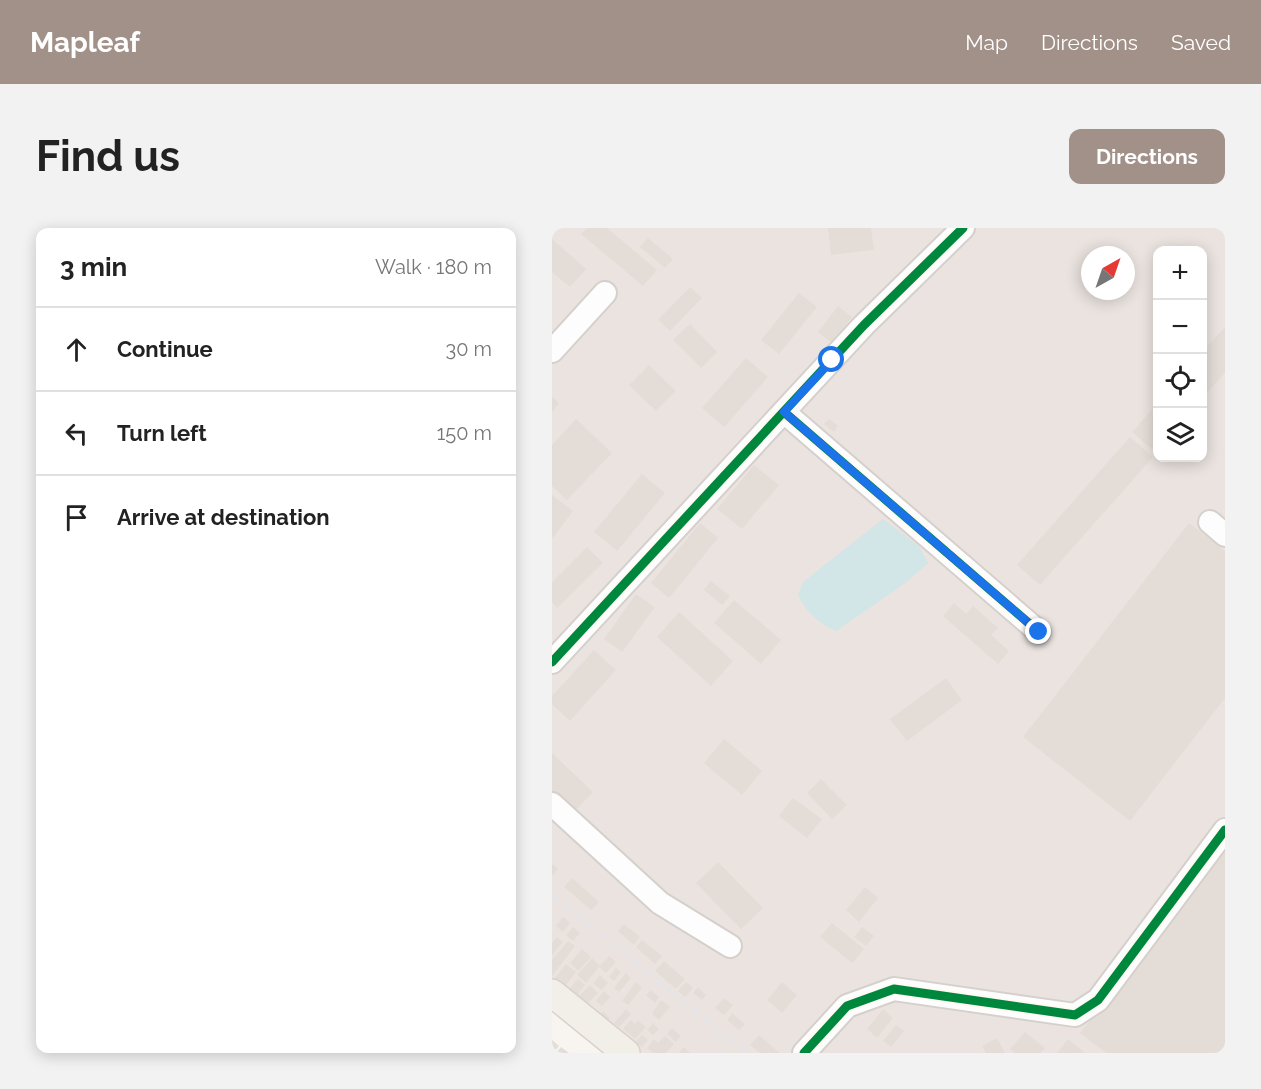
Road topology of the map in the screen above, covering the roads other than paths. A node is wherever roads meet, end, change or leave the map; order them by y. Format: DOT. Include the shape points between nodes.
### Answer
graph roads {
  1 [pos="963,228"];
  2 [pos="604,293"];
  3 [pos="552,351"];
  4 [pos="784,412"];
  5 [pos="1039,632"];
  6 [pos="552,662"];
  7 [pos="552,804"];
  8 [pos="1225,830"];
  9 [pos="730,946"];
  10 [pos="552,993"];
  11 [pos="552,1011"];
  12 [pos="605,1053"];
  13 [pos="626,1053"];
  14 [pos="804,1053"];
  1 -- 4 [label="street" via="864,325"];
  2 -- 3 [label="street"];
  4 -- 5 [label="street"];
  4 -- 6 [label="street"];
  7 -- 9 [label="street" via="660,903"];
  8 -- 14 [label="street" via="1098,1000 1075,1015 894,989 847,1006"];
  10 -- 13 [label="main road"];
  11 -- 12 [label="main road"];
}
